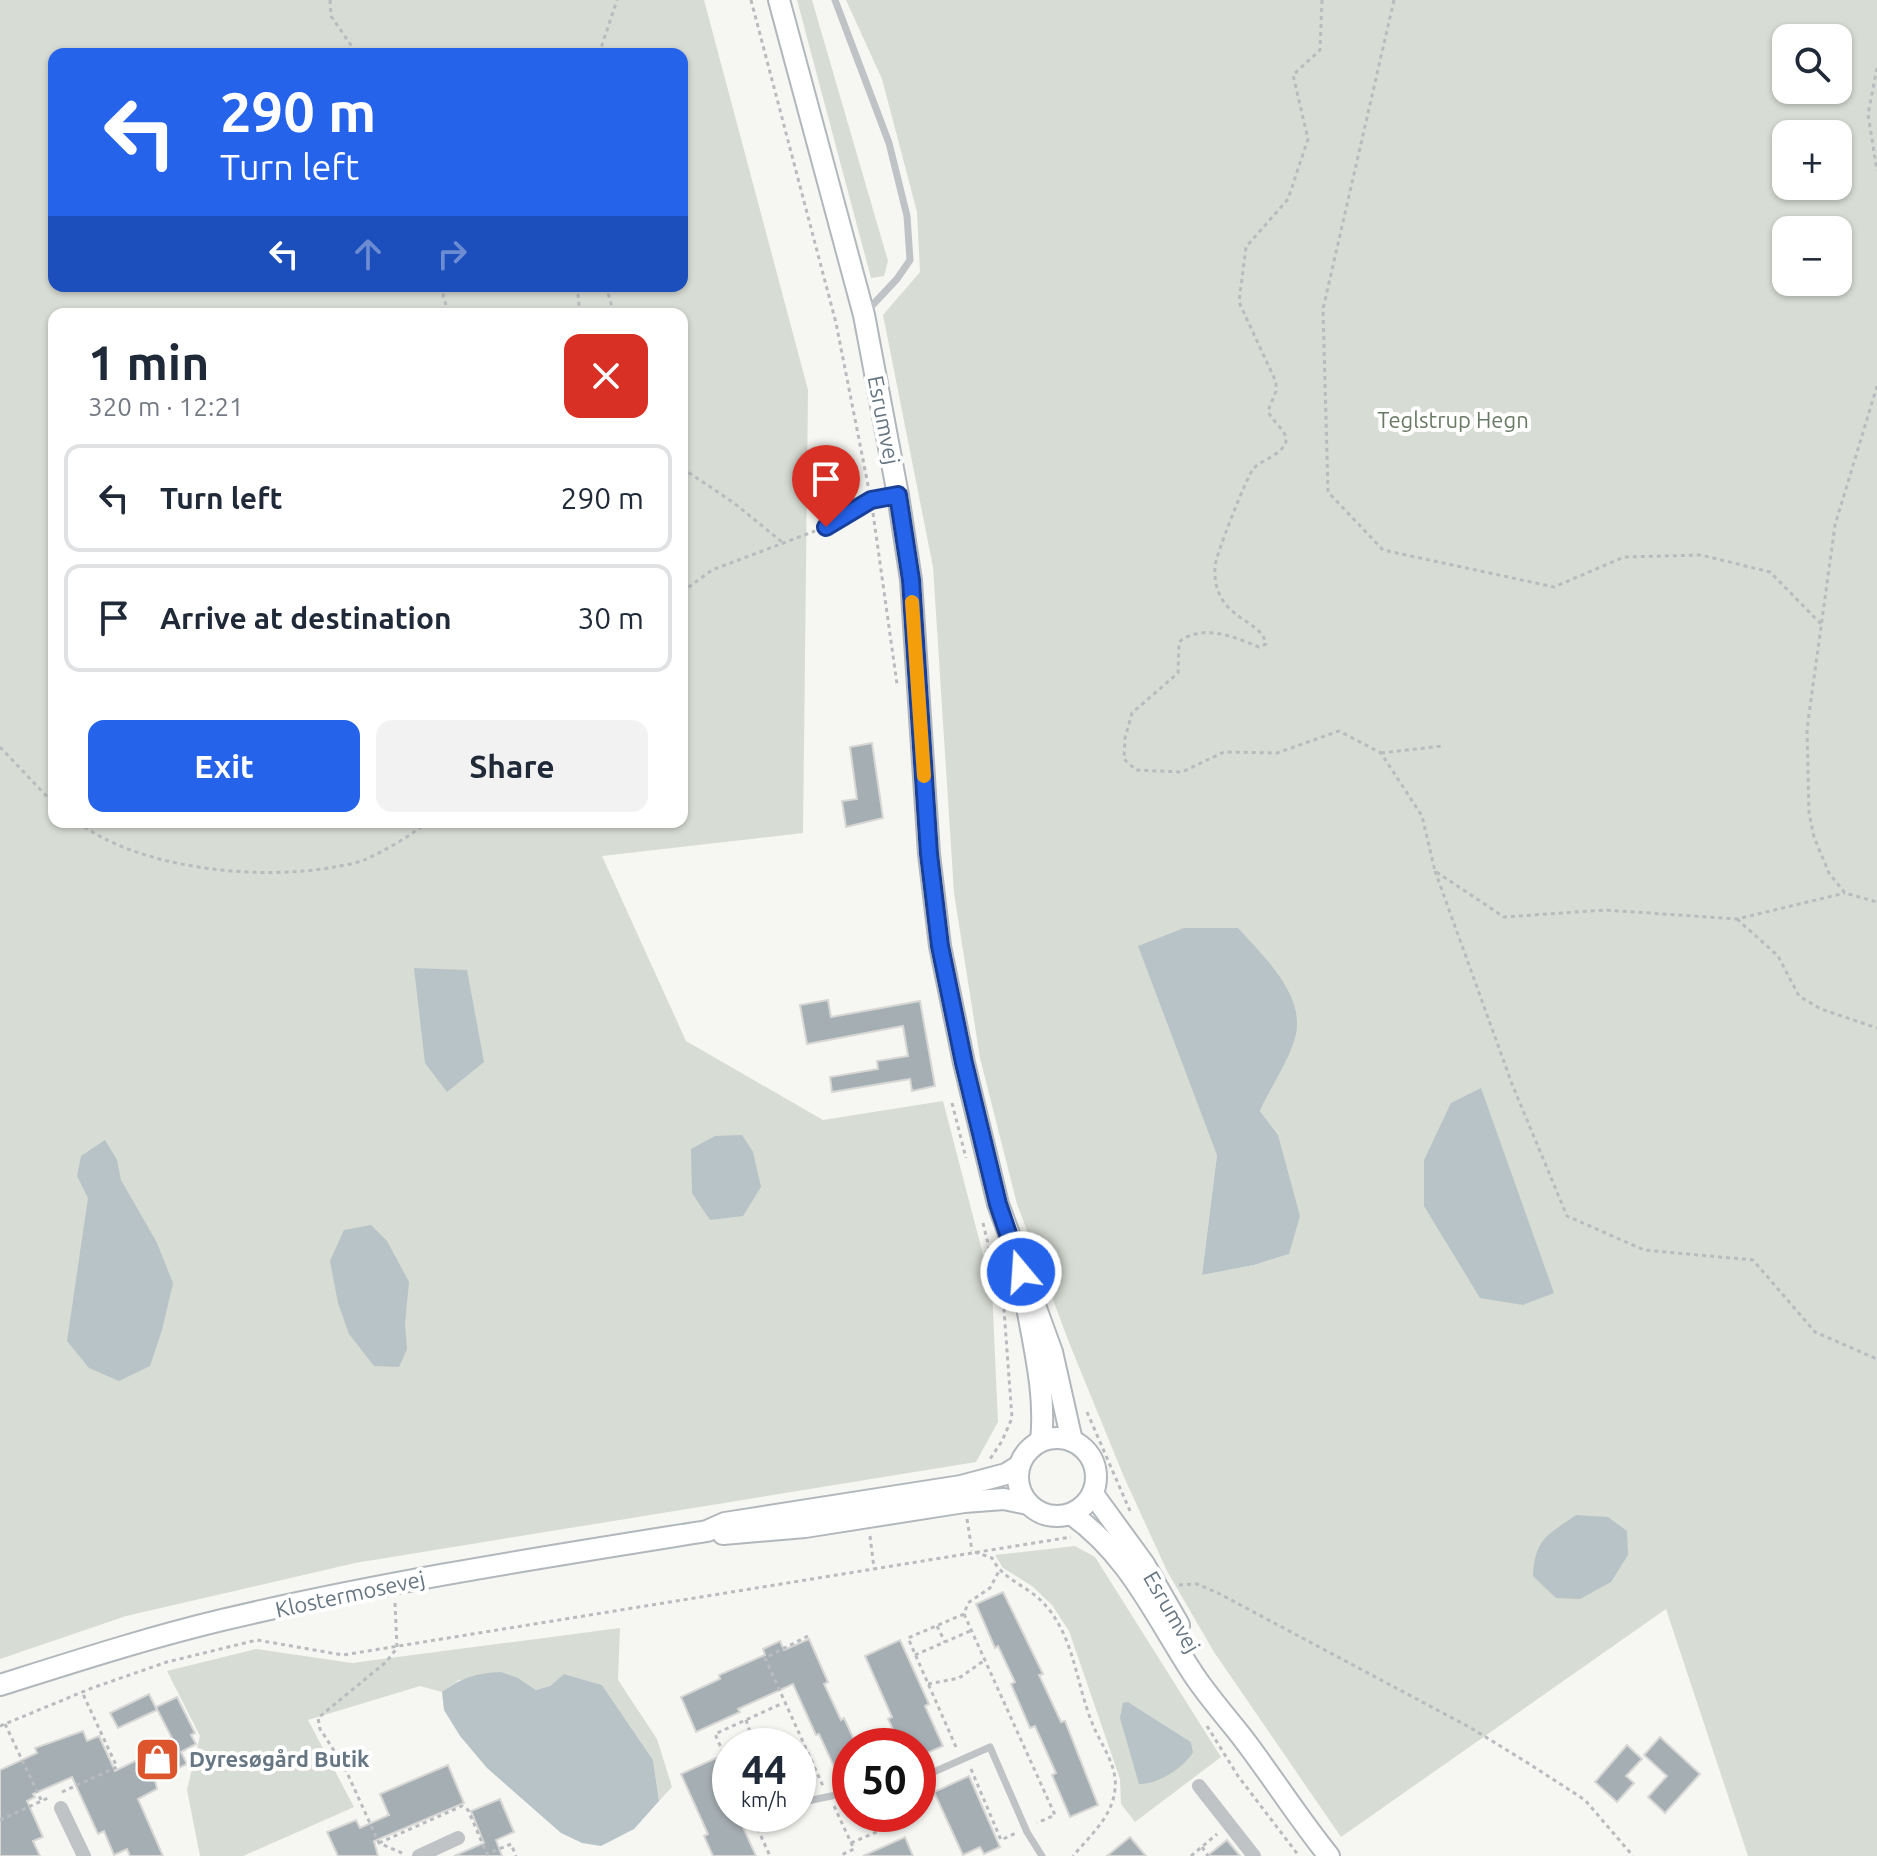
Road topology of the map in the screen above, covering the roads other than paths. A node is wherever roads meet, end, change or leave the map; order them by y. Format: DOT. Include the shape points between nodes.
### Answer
graph roads {
  1 [pos="779,0"];
  2 [pos="835,0"];
  3 [pos="864,315"];
  4 [pos="898,495"];
  5 [pos="826,527"];
  6 [pos="1021,1272"];
  7 [pos="1041,1441"];
  8 [pos="1072,1441"];
  9 [pos="1019,1466"];
  10 [pos="1093,1494"];
  11 [pos="1028,1504"];
  12 [pos="1071,1514"];
  13 [pos="707,1531"];
  14 [pos="0,1685"];
  15 [pos="1241,1736"];
  16 [pos="936,1771"];
  17 [pos="1199,1786"];
  18 [pos="61,1808"];
  19 [pos="458,1838"];
  20 [pos="84,1856"];
  21 [pos="419,1856"];
  22 [pos="1042,1856"];
  23 [pos="1254,1856"];
  24 [pos="1329,1856"];
  1 -- 3 [label="main road, Esrumvej"];
  2 -- 3 [label="lane" via="889,143 907,216 910,260"];
  3 -- 4 [label="main road, Esrumvej"];
  4 -- 5 [label="lane" via="871,500"];
  4 -- 6 [label="main road, Esrumvej" via="911,580 940,946 998,1204"];
  6 -- 7 [label="main road, Esrumvej" via="1042,1389"];
  6 -- 8 [label="main road, Esrumvej" via="1052,1352"];
  7 -- 8 [label="main road"];
  7 -- 9 [label="main road"];
  8 -- 10 [label="main road" via="1093,1461"];
  9 -- 11 [label="main road" via="1019,1486"];
  9 -- 13 [label="main road, Klostermosevej" via="961,1486 725,1523"];
  10 -- 12 [label="main road"];
  10 -- 15 [label="main road, Esrumvej" via="1144,1564"];
  11 -- 12 [label="main road" via="1048,1516"];
  11 -- 13 [label="main road, Klostermosevej" via="1004,1499 774,1531"];
  12 -- 15 [label="main road, Esrumvej" via="1114,1551"];
  13 -- 14 [label="main road, Klostermosevej" via="393,1584 222,1620"];
  15 -- 24 [label="main road, Esrumvej"];
  16 -- 22 [label="lane" via="990,1747"];
  17 -- 23 [label="street"];
  18 -- 20 [label="street"];
  19 -- 21 [label="street"];
}
